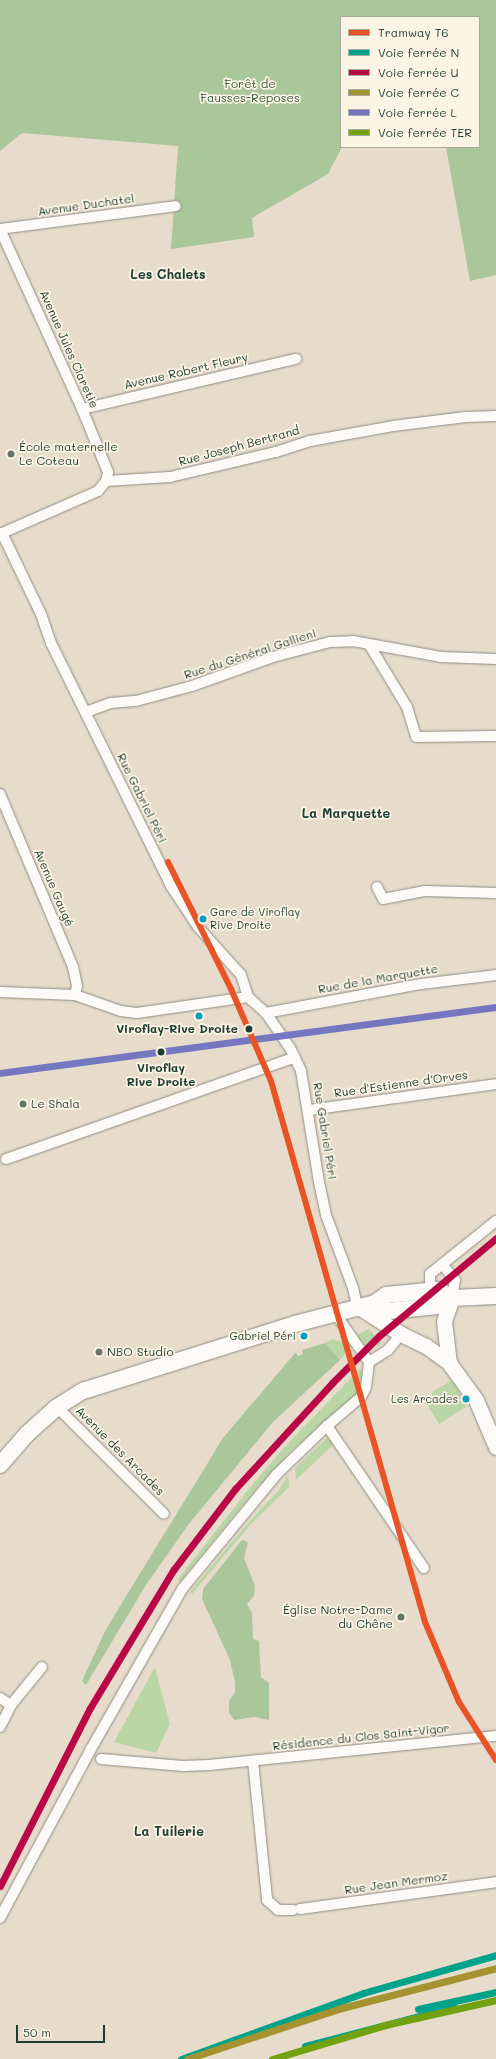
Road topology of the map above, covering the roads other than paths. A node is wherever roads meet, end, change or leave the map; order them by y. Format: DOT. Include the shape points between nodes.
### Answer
graph roads {
  1 [pos="176,206"];
  2 [pos="0,229"];
  3 [pos="296,359"];
  4 [pos="82,409"];
  5 [pos="496,416"];
  6 [pos="106,481"];
  7 [pos="1,533"];
  8 [pos="370,646"];
  9 [pos="496,659"];
  10 [pos="86,712"];
  11 [pos="496,736"];
  12 [pos="0,794"];
  13 [pos="377,887"];
  14 [pos="496,893"];
  15 [pos="496,975"];
  16 [pos="0,992"];
  17 [pos="75,994"];
  18 [pos="248,997"];
  19 [pos="266,1013"];
  20 [pos="295,1057"];
  21 [pos="496,1084"];
  22 [pos="309,1110"];
  23 [pos="6,1159"];
  24 [pos="496,1221"];
  25 [pos="442,1264"];
  26 [pos="430,1291"];
  27 [pos="496,1296"];
  28 [pos="452,1298"];
  29 [pos="375,1303"];
  30 [pos="357,1306"];
  31 [pos="335,1313"];
  32 [pos="401,1334"];
  33 [pos="369,1362"];
  34 [pos="449,1363"];
  35 [pos="57,1407"];
  36 [pos="326,1426"];
  37 [pos="496,1447"];
  38 [pos="2,1458"];
  39 [pos="164,1514"];
  40 [pos="424,1568"];
  41 [pos="42,1667"];
  42 [pos="0,1698"];
  43 [pos="11,1705"];
  44 [pos="0,1727"];
  45 [pos="496,1736"];
  46 [pos="100,1759"];
  47 [pos="254,1761"];
  48 [pos="496,1882"];
  49 [pos="0,1918"];
  1 -- 2 [label="street, Avenue Duchatel"];
  2 -- 4 [label="street, Avenue Jules Claretie"];
  3 -- 4 [label="street, Avenue Robert Fleury"];
  4 -- 6 [label="street, Avenue Jules Claretie" via="108,472"];
  5 -- 6 [label="street, Rue Joseph Bertrand" via="465,417 393,426 310,441 276,452 170,477"];
  6 -- 7 [label="street" via="98,491"];
  7 -- 10 [label="street, Rue Gabriel Péri" via="41,614 51,643"];
  8 -- 9 [label="street, Rue du Général Gallieni" via="441,657"];
  8 -- 10 [label="street, Rue du Général Gallieni" via="353,641 330,642 273,658 192,686"];
  8 -- 11 [label="street" via="407,707 416,737"];
  10 -- 18 [label="street, Rue Gabriel Péri" via="172,886 198,927 241,975"];
  12 -- 17 [label="street, Avenue Gaugé" via="73,967 77,986"];
  13 -- 14 [label="street" via="383,899 425,891"];
  15 -- 19 [label="street, Rue de la Marquette" via="421,984"];
  16 -- 17 [label="street"];
  17 -- 18 [label="street" via="121,1010 142,1013"];
  18 -- 19 [label="street, Rue Gabriel Péri"];
  19 -- 20 [label="street, Rue Gabriel Péri"];
  20 -- 22 [label="street, Rue Gabriel Péri" via="305,1085"];
  20 -- 23 [label="street"];
  21 -- 22 [label="street, Rue d'Estienne d'Orves"];
  22 -- 30 [label="street, Rue Gabriel Péri" via="318,1182 326,1215 353,1288"];
  24 -- 25 [label="street"];
  25 -- 26 [label="street" via="430,1274"];
  25 -- 28 [label="street" via="455,1280"];
  26 -- 28 [label="main road" via="438,1290"];
  26 -- 29 [label="main road" via="386,1295"];
  27 -- 28 [label="main road"];
  28 -- 29 [label="main road" via="438,1306 388,1311"];
  28 -- 34 [label="street" via="444,1320"];
  29 -- 30 [label="main road"];
  30 -- 31 [label="main road"];
  30 -- 32 [label="street"];
  31 -- 33 [label="street"];
  31 -- 35 [label="main road" via="83,1391"];
  32 -- 33 [label="street" via="388,1350"];
  32 -- 34 [label="street" via="426,1346"];
  33 -- 36 [label="street" via="366,1387 361,1397"];
  34 -- 37 [label="street" via="476,1400"];
  35 -- 38 [label="main road"];
  35 -- 39 [label="street, Avenue des Arcades"];
  36 -- 40 [label="street"];
  36 -- 49 [label="street" via="276,1475 183,1588 90,1749"];
  41 -- 43 [label="street"];
  42 -- 43 [label="street"];
  43 -- 44 [label="street"];
  45 -- 47 [label="street, Résidence du Clos Saint-Vigor"];
  46 -- 47 [label="street, Résidence du Clos Saint-Vigor" via="183,1766"];
  47 -- 48 [label="street, Rue Jean Mermoz" via="267,1900 278,1910 296,1910"];
}
